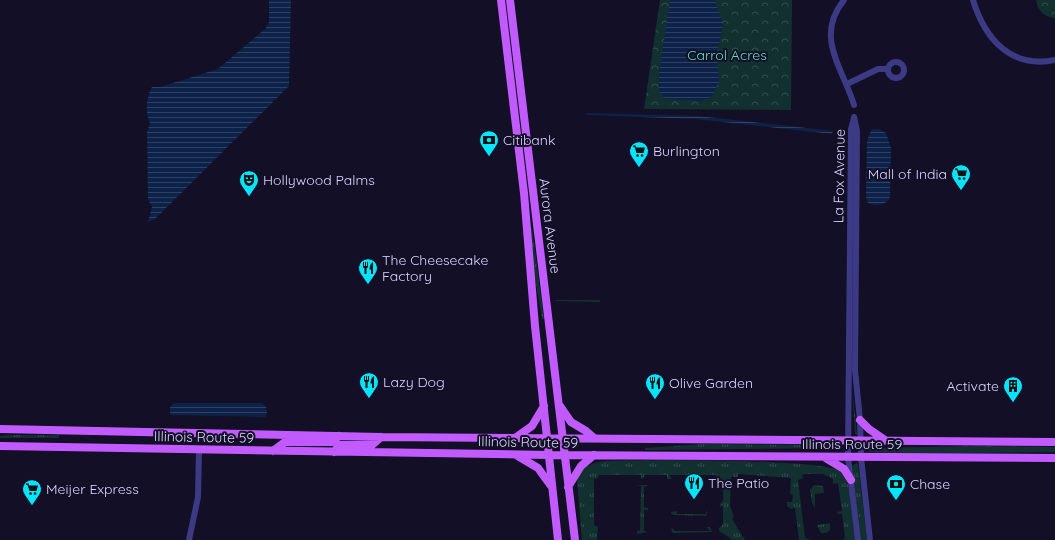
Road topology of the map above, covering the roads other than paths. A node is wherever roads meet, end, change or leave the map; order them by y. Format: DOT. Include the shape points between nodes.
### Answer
graph roads {
  1 [pos="501,0"];
  2 [pos="510,0"];
  3 [pos="844,0"];
  4 [pos="973,0"];
  5 [pos="1055,60"];
  6 [pos="888,69"];
  7 [pos="847,84"];
  8 [pos="854,104"];
  9 [pos="544,406"];
  10 [pos="559,406"];
  11 [pos="860,420"];
  12 [pos="0,429"];
  13 [pos="340,436"];
  14 [pos="381,436"];
  15 [pos="515,438"];
  16 [pos="547,438"];
  17 [pos="563,438"];
  18 [pos="594,438"];
  19 [pos="848,440"];
  20 [pos="860,440"];
  21 [pos="885,440"];
  22 [pos="1055,442"];
  23 [pos="0,446"];
  24 [pos="199,450"];
  25 [pos="273,451"];
  26 [pos="334,452"];
  27 [pos="515,454"];
  28 [pos="549,455"];
  29 [pos="564,455"];
  30 [pos="594,455"];
  31 [pos="824,456"];
  32 [pos="848,457"];
  33 [pos="861,457"];
  34 [pos="1055,458"];
  35 [pos="851,480"];
  36 [pos="552,487"];
  37 [pos="568,487"];
  38 [pos="189,540"];
  39 [pos="558,540"];
  40 [pos="575,540"];
  41 [pos="858,540"];
  42 [pos="870,540"];
  1 -- 9 [label="main road, Aurora Avenue" via="524,193"];
  2 -- 10 [label="main road, Aurora Avenue"];
  3 -- 7 [label="street" via="834,19 831,42 834,58"];
  4 -- 5 [label="street" via="988,30 1009,54 1027,61"];
  6 -- 7 [label="street" via="878,70"];
  7 -- 8 [label="street"];
  9 -- 15 [label="main road" via="532,426"];
  9 -- 16 [label="main road, Aurora Avenue"];
  10 -- 17 [label="main road, Aurora Avenue"];
  10 -- 18 [label="main road" via="571,422"];
  11 -- 19 [label="street, La Fox Avenue" via="855,370 857,131 854,117 851,129"];
  11 -- 20 [label="street, La Fox Avenue"];
  11 -- 21 [label="main road" via="868,429"];
  12 -- 13 [label="main road, Illinois Route 59"];
  13 -- 14 [label="main road, Illinois Route 59"];
  13 -- 25 [label="main road" via="332,442 285,442"];
  14 -- 15 [label="main road, Illinois Route 59"];
  14 -- 26 [label="main road" via="372,445 339,445"];
  15 -- 16 [label="main road, Illinois Route 59"];
  16 -- 17 [label="main road, Illinois Route 59"];
  16 -- 28 [label="main road, Aurora Avenue"];
  17 -- 18 [label="main road, Illinois Route 59"];
  17 -- 29 [label="main road, Aurora Avenue"];
  18 -- 19 [label="main road, Illinois Route 59"];
  19 -- 20 [label="main road, Illinois Route 59"];
  19 -- 32 [label="street, La Fox Avenue"];
  20 -- 21 [label="main road, Illinois Route 59"];
  20 -- 33 [label="street, La Fox Avenue"];
  21 -- 22 [label="main road, Illinois Route 59"];
  23 -- 24 [label="main road, Illinois Route 59"];
  24 -- 25 [label="main road, Illinois Route 59"];
  24 -- 38 [label="street" via="198,497"];
  25 -- 26 [label="main road, Illinois Route 59"];
  26 -- 27 [label="main road, Illinois Route 59"];
  27 -- 28 [label="main road, Illinois Route 59"];
  27 -- 36 [label="main road" via="538,468"];
  28 -- 29 [label="main road, Illinois Route 59"];
  28 -- 36 [label="main road, Aurora Avenue"];
  29 -- 30 [label="main road, Illinois Route 59"];
  29 -- 37 [label="main road, Aurora Avenue"];
  30 -- 31 [label="main road, Illinois Route 59"];
  30 -- 37 [label="main road" via="581,466"];
  31 -- 32 [label="main road, Illinois Route 59"];
  31 -- 35 [label="main road" via="844,469"];
  32 -- 33 [label="main road, Illinois Route 59"];
  32 -- 35 [label="street, La Fox Avenue"];
  33 -- 34 [label="main road, Illinois Route 59"];
  33 -- 42 [label="street, La Fox Avenue"];
  35 -- 41 [label="street, La Fox Avenue"];
  36 -- 39 [label="main road, Aurora Avenue"];
  37 -- 40 [label="main road, Aurora Avenue"];
}
